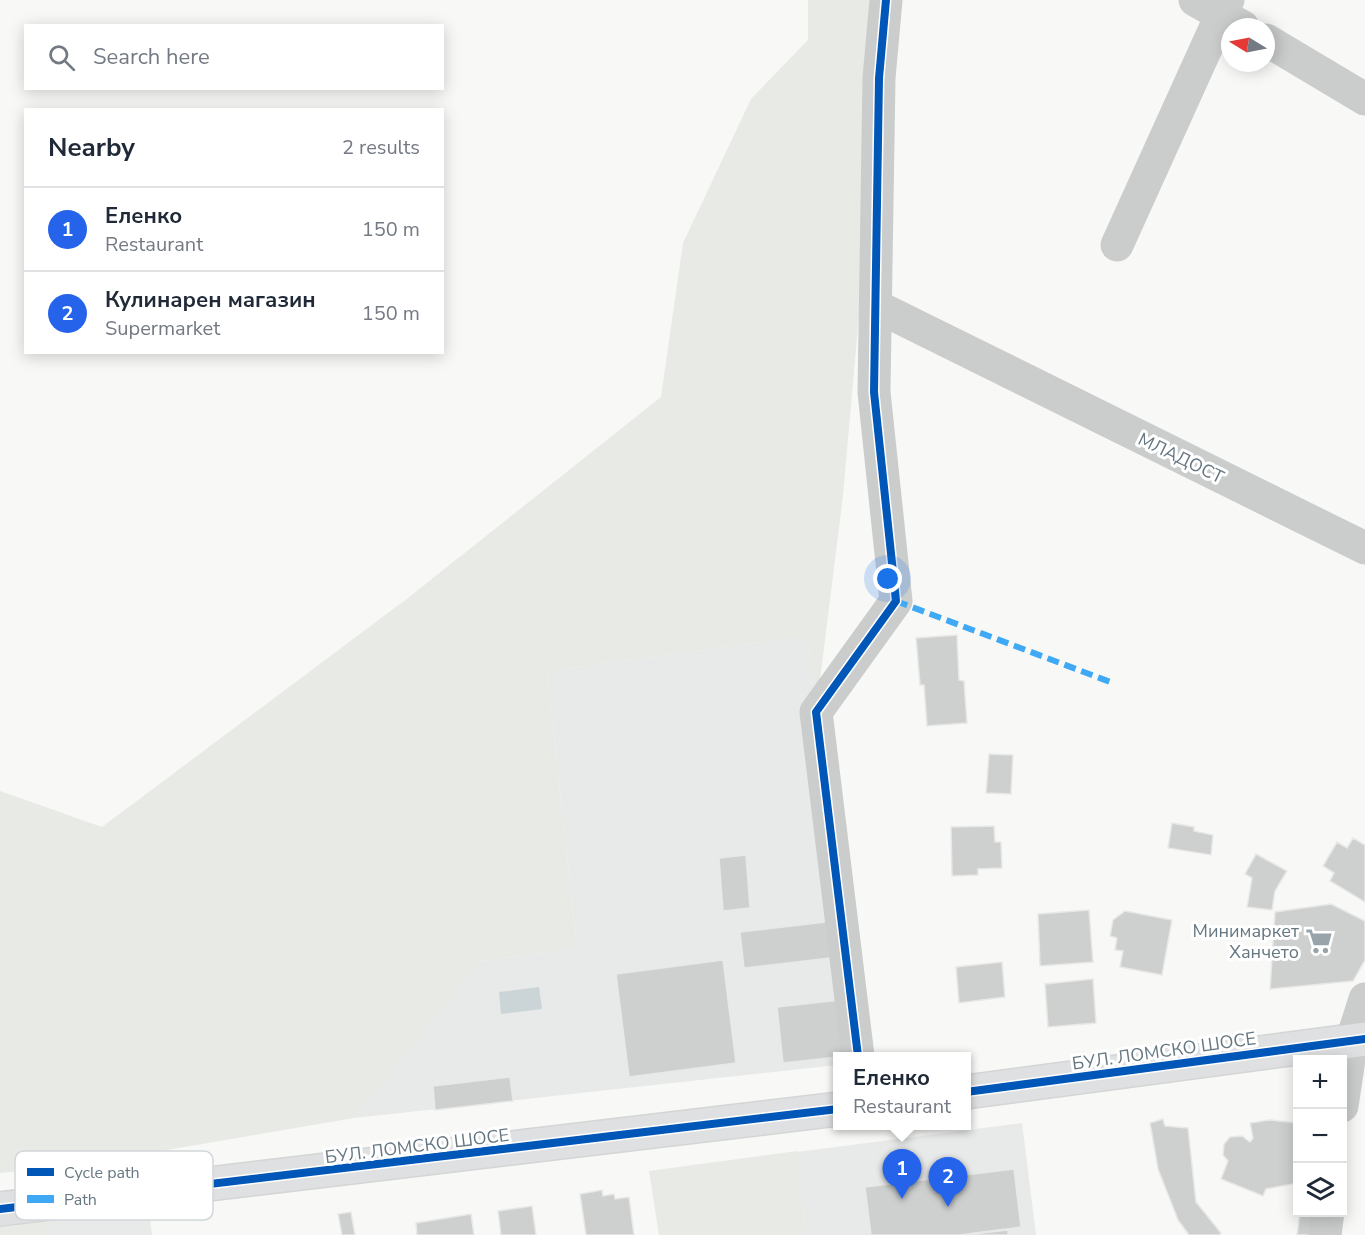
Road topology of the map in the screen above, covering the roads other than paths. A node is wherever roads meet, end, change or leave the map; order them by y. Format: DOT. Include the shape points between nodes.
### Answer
graph roads {
  1 [pos="886,0"];
  2 [pos="1222,10"];
  3 [pos="1275,45"];
  4 [pos="1365,99"];
  5 [pos="1117,245"];
  6 [pos="876,306"];
  7 [pos="1365,548"];
  8 [pos="1364,1002"];
  9 [pos="1359,1040"];
  10 [pos="858,1052"];
  11 [pos="1356,1071"];
  12 [pos="971,1091"];
  13 [pos="1347,1094"];
  14 [pos="833,1109"];
  15 [pos="213,1184"];
  16 [pos="15,1207"];
  17 [pos="0,1209"];
  18 [pos="1327,1217"];
  19 [pos="1325,1235"];
  1 -- 6 [label="street" via="879,78"];
  2 -- 5 [label="street"];
  3 -- 4 [label="street"];
  6 -- 7 [label="street, МЛАДОСТ"];
  6 -- 10 [label="street" via="874,392 896,601 816,712"];
  8 -- 9 [label="street"];
  9 -- 11 [label="street"];
  9 -- 12 [label="main road, БУЛ. ЛОМСКО ШОСЕ"];
  11 -- 13 [label="street"];
  14 -- 15 [label="main road, БУЛ. ЛОМСКО ШОСЕ"];
  16 -- 17 [label="main road, БУЛ. ЛОМСКО ШОСЕ"];
  18 -- 19 [label="street"];
}
